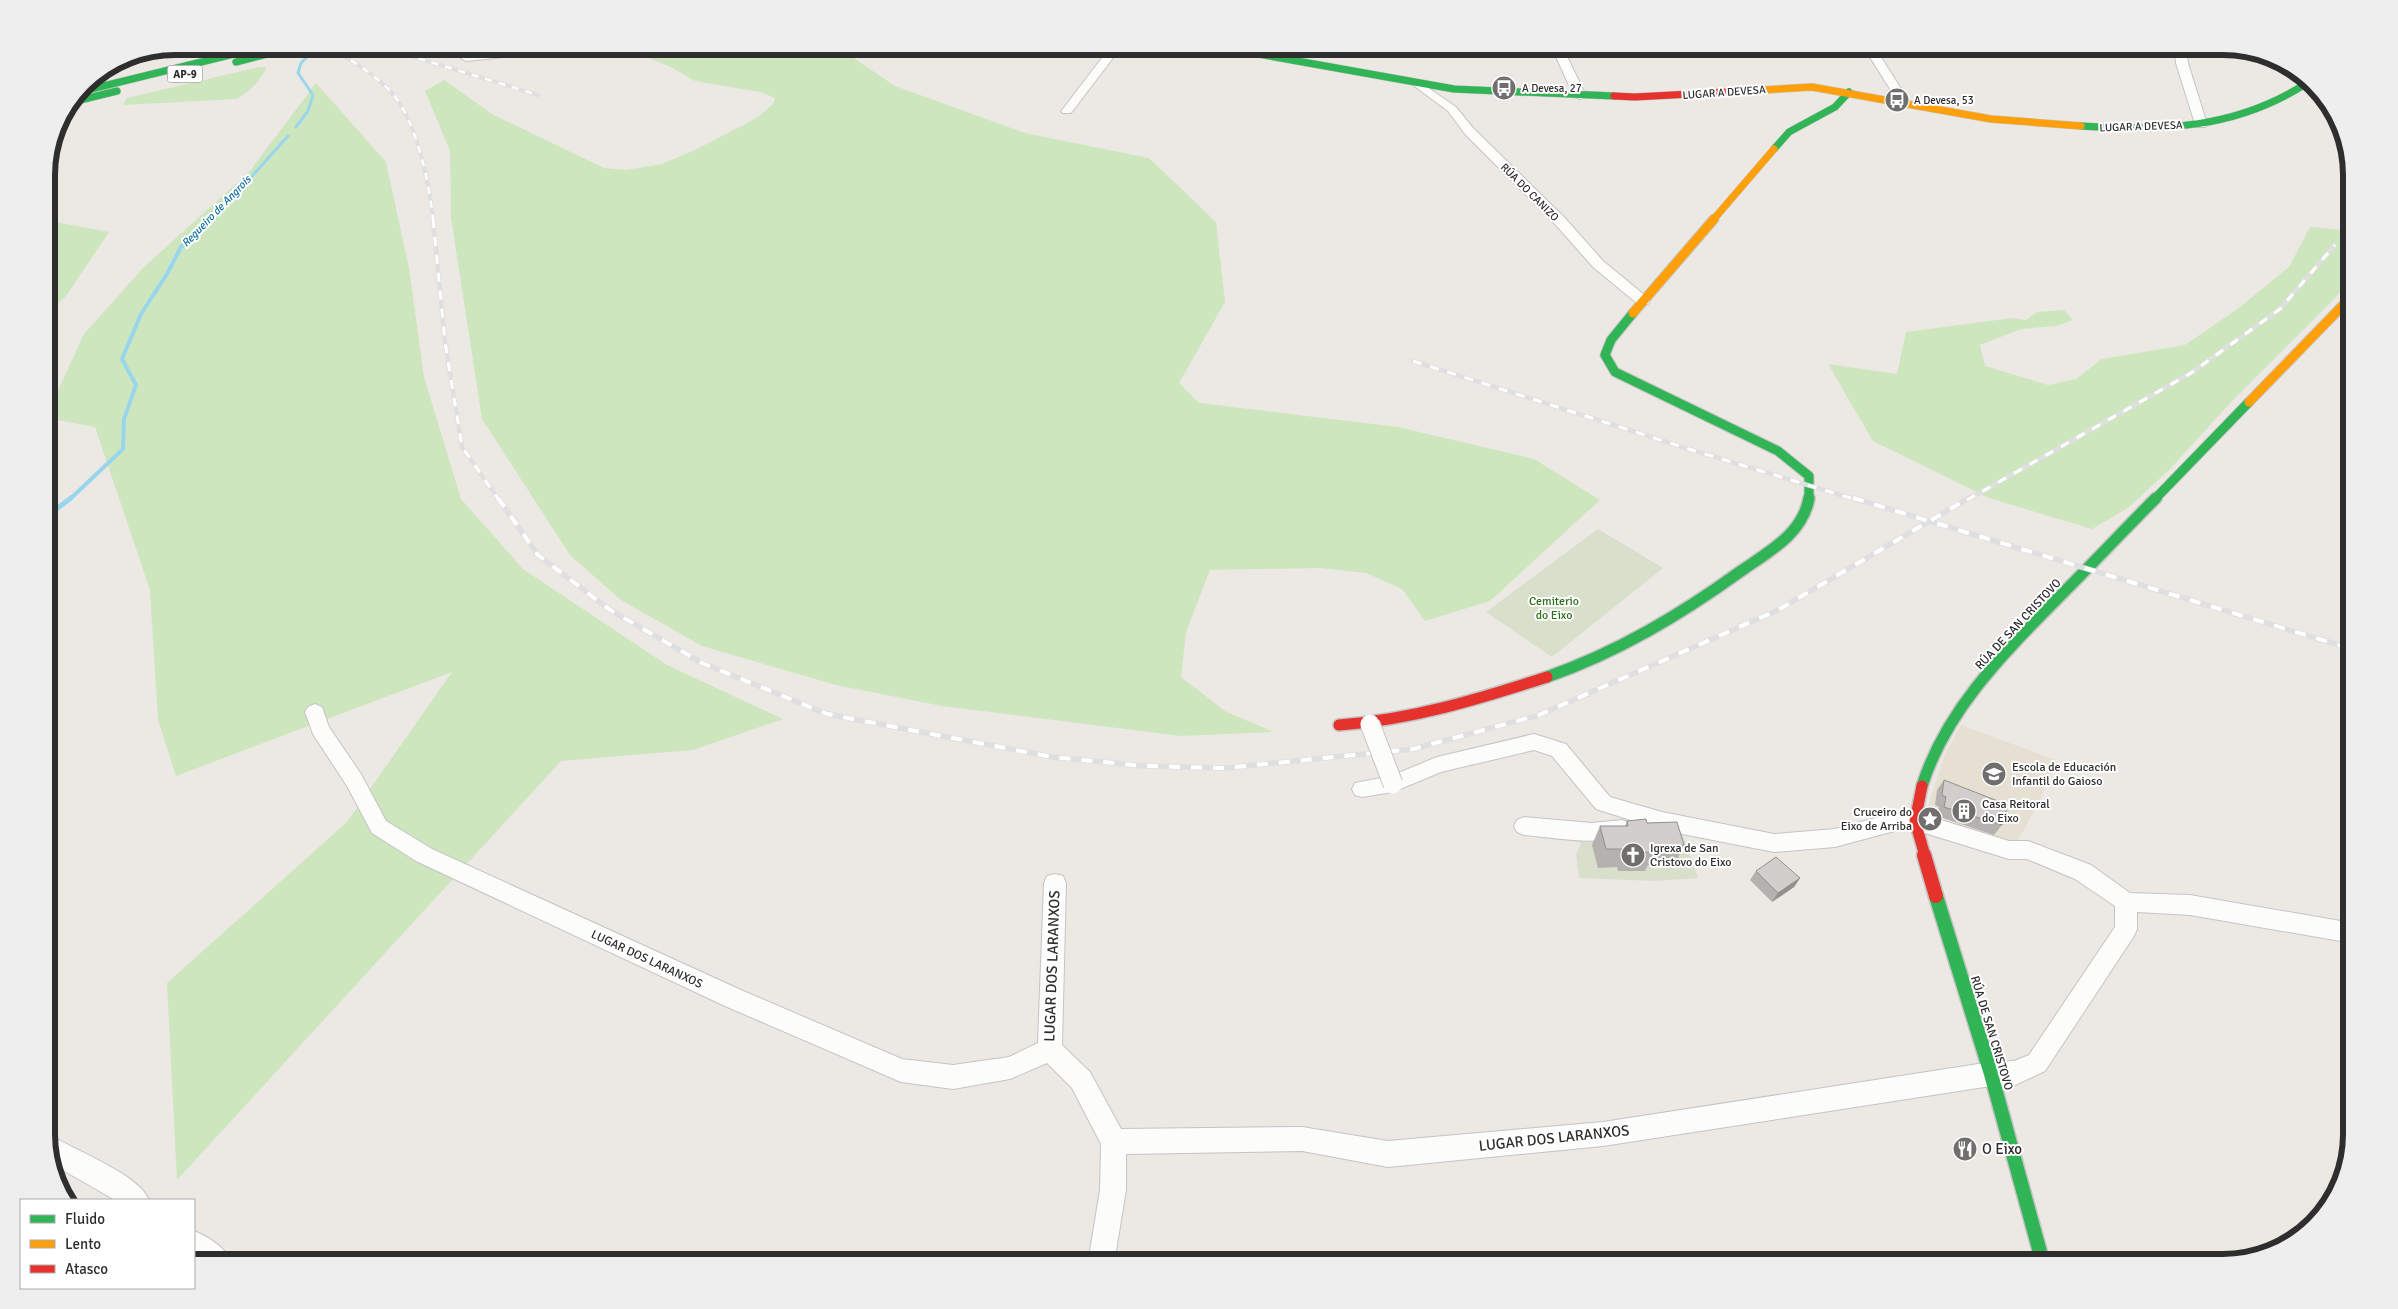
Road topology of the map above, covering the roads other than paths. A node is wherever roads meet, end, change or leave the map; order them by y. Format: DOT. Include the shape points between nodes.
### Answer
graph roads {
  1 [pos="207,55"];
  2 [pos="230,55"];
  3 [pos="263,55"];
  4 [pos="461,55"];
  5 [pos="1110,55"];
  6 [pos="1261,55"];
  7 [pos="1560,55"];
  8 [pos="1874,55"];
  9 [pos="2182,55"];
  10 [pos="504,56"];
  11 [pos="101,81"];
  12 [pos="1417,84"];
  13 [pos="2303,86"];
  14 [pos="91,89"];
  15 [pos="1849,92"];
  16 [pos="1580,96"];
  17 [pos="82,100"];
  18 [pos="1904,103"];
  19 [pos="1067,111"];
  20 [pos="2201,124"];
  21 [pos="1643,301"];
  22 [pos="2343,305"];
  23 [pos="315,712"];
  24 [pos="1370,724"];
  25 [pos="1339,725"];
  26 [pos="1393,784"];
  27 [pos="1362,789"];
  28 [pos="1662,821"];
  29 [pos="1915,821"];
  30 [pos="1524,826"];
  31 [pos="1055,882"];
  32 [pos="2126,902"];
  33 [pos="2343,931"];
  34 [pos="1050,1050"];
  35 [pos="1991,1074"];
  36 [pos="1114,1142"];
  37 [pos="56,1152"];
  38 [pos="135,1199"];
  39 [pos="195,1245"];
  40 [pos="207,1254"];
  41 [pos="1102,1254"];
  42 [pos="2041,1254"];
  1 -- 11 [label="main road"];
  2 -- 14 [label="main road, AP-9, bridge"];
  3 -- 17 [label="main road, AP-9"];
  4 -- 10 [label="street" via="466,58"];
  5 -- 19 [label="street"];
  6 -- 12 [label="main road, LUGAR A DEVESA"];
  7 -- 16 [label="street"];
  8 -- 18 [label="street"];
  9 -- 20 [label="street"];
  12 -- 16 [label="main road, LUGAR A DEVESA"];
  12 -- 21 [label="street, RÚA DO CANIZO" via="1452,109 1469,131 1560,221 1598,264"];
  13 -- 20 [label="main road, LUGAR A DEVESA" via="2275,103 2235,118"];
  15 -- 16 [label="main road, LUGAR A DEVESA" via="1799,86 1648,97"];
  15 -- 18 [label="main road, LUGAR A DEVESA"];
  15 -- 21 [label="main road" via="1834,107 1789,132"];
  18 -- 20 [label="main road, LUGAR A DEVESA" via="1991,119 2088,128 2132,129"];
  21 -- 24 [label="main road" via="1612,340 1605,355 1614,372 1778,451 1809,476 1811,500 1798,525 1769,551 1692,607 1635,642 1569,670 1479,700"];
  22 -- 29 [label="main road, RÚA DE SAN CRISTOVO" via="1996,665 1951,721 1925,770"];
  23 -- 34 [label="street, LUGAR DOS LARANXOS" via="320,729 354,780 379,827 424,856 610,942 901,1070 954,1077 1010,1068"];
  24 -- 25 [label="main road"];
  24 -- 26 [label="street, bridge"];
  26 -- 27 [label="street"];
  26 -- 28 [label="street" via="1437,765 1534,742 1559,750 1603,803"];
  28 -- 29 [label="street" via="1774,843 1836,838 1898,822"];
  28 -- 30 [label="street" via="1646,827 1592,832"];
  29 -- 32 [label="street" via="2008,850 2028,850 2083,872"];
  29 -- 35 [label="main road, RÚA DE SAN CRISTOVO"];
  31 -- 34 [label="street, LUGAR DOS LARANXOS"];
  32 -- 33 [label="street" via="2190,905"];
  32 -- 35 [label="street" via="2126,929 2036,1063 2015,1073"];
  34 -- 36 [label="street, LUGAR DOS LARANXOS" via="1081,1080"];
  35 -- 36 [label="street, LUGAR DOS LARANXOS" via="1603,1134 1388,1154 1302,1139"];
  35 -- 42 [label="main road, RÚA DE SAN CRISTOVO"];
  36 -- 41 [label="street, LUGAR DOS LARANXOS" via="1113,1190"];
  37 -- 38 [label="street"];
  39 -- 40 [label="street"];
}
